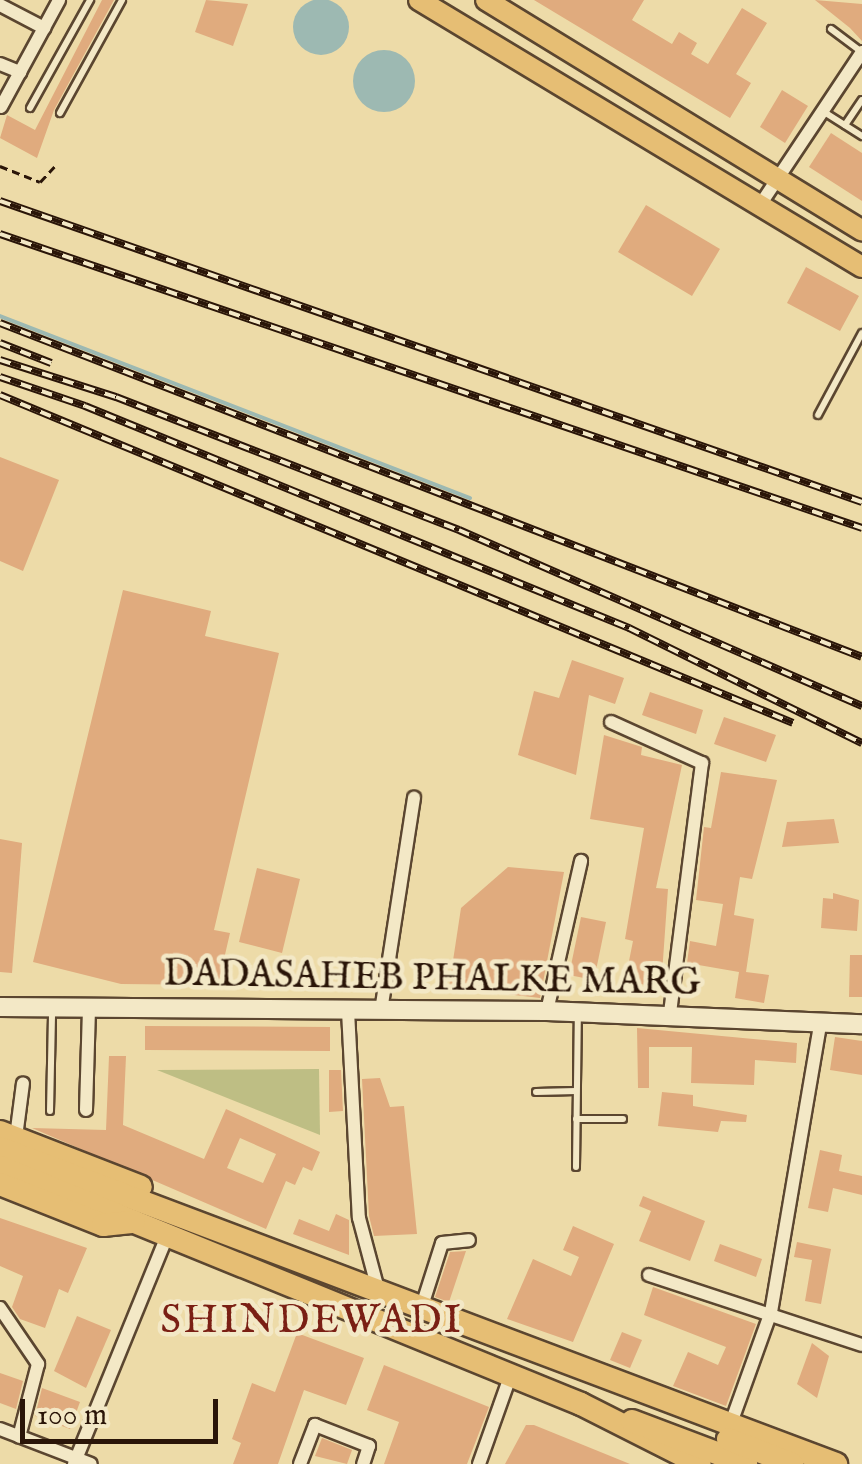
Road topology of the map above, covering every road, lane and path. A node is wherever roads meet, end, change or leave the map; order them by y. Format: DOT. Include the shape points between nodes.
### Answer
graph roads {
  1 [pos="59,0"];
  2 [pos="90,0"];
  3 [pos="122,0"];
  4 [pos="419,0"];
  5 [pos="486,0"];
  6 [pos="0,6"];
  7 [pos="44,28"];
  8 [pos="831,29"];
  9 [pos="862,52"];
  10 [pos="0,64"];
  11 [pos="20,72"];
  12 [pos="862,100"];
  13 [pos="1,106"];
  14 [pos="30,108"];
  15 [pos="821,110"];
  16 [pos="60,113"];
  17 [pos="845,126"];
  18 [pos="862,136"];
  19 [pos="0,166"];
  20 [pos="54,167"];
  21 [pos="776,178"];
  22 [pos="760,206"];
  23 [pos="862,230"];
  24 [pos="862,267"];
  25 [pos="862,333"];
  26 [pos="818,414"];
  27 [pos="611,722"];
  28 [pos="414,798"];
  29 [pos="581,861"];
  30 [pos="0,1008"];
  31 [pos="52,1008"];
  32 [pos="89,1008"];
  33 [pos="348,1011"];
  34 [pos="381,1011"];
  35 [pos="547,1011"];
  36 [pos="578,1012"];
  37 [pos="670,1014"];
  38 [pos="821,1021"];
  39 [pos="862,1024"];
  40 [pos="24,1084"];
  41 [pos="576,1091"];
  42 [pos="536,1092"];
  43 [pos="86,1110"];
  44 [pos="50,1111"];
  45 [pos="576,1119"];
  46 [pos="622,1119"];
  47 [pos="5,1139"];
  48 [pos="576,1167"];
  49 [pos="0,1168"];
  50 [pos="0,1184"];
  51 [pos="118,1204"];
  52 [pos="137,1222"];
  53 [pos="165,1223"];
  54 [pos="469,1240"];
  55 [pos="648,1275"];
  56 [pos="380,1295"];
  57 [pos="0,1308"];
  58 [pos="420,1311"];
  59 [pos="771,1312"];
  60 [pos="862,1346"];
  61 [pos="510,1377"];
  62 [pos="593,1377"];
  63 [pos="581,1404"];
  64 [pos="731,1423"];
  65 [pos="668,1424"];
  66 [pos="0,1429"];
  67 [pos="20,1436"];
  68 [pos="76,1461"];
  69 [pos="91,1464"];
  70 [pos="300,1464"];
  71 [pos="363,1464"];
  72 [pos="479,1464"];
  73 [pos="700,1464"];
  74 [pos="746,1464"];
  75 [pos="792,1464"];
  76 [pos="836,1464"];
  1 -- 7 [label="street"];
  2 -- 14 [label="lane"];
  3 -- 16 [label="lane"];
  4 -- 22 [label="main road"];
  5 -- 21 [label="main road"];
  6 -- 7 [label="street"];
  7 -- 11 [label="street"];
  8 -- 9 [label="lane"];
  9 -- 15 [label="street"];
  10 -- 11 [label="street"];
  11 -- 13 [label="street"];
  12 -- 17 [label="lane"];
  15 -- 17 [label="lane"];
  15 -- 21 [label="street"];
  17 -- 18 [label="lane"];
  19 -- 20 [label="path" via="40,182"];
  21 -- 22 [label="street"];
  21 -- 23 [label="main road"];
  22 -- 24 [label="main road"];
  25 -- 26 [label="lane"];
  27 -- 37 [label="street" via="702,763"];
  28 -- 34 [label="street"];
  29 -- 35 [label="street"];
  30 -- 31 [label="street, DADASAHEB PHALKE MARG"];
  31 -- 32 [label="street, DADASAHEB PHALKE MARG"];
  31 -- 44 [label="lane"];
  32 -- 33 [label="street, DADASAHEB PHALKE MARG"];
  32 -- 43 [label="street"];
  33 -- 34 [label="street, DADASAHEB PHALKE MARG"];
  33 -- 56 [label="street" via="354,1169"];
  34 -- 35 [label="street, DADASAHEB PHALKE MARG"];
  35 -- 36 [label="street, DADASAHEB PHALKE MARG"];
  36 -- 37 [label="street, DADASAHEB PHALKE MARG"];
  36 -- 41 [label="lane"];
  37 -- 38 [label="street, DADASAHEB PHALKE MARG"];
  38 -- 39 [label="street, DADASAHEB PHALKE MARG"];
  38 -- 59 [label="street"];
  40 -- 47 [label="street"];
  41 -- 42 [label="lane"];
  41 -- 45 [label="lane"];
  45 -- 46 [label="lane"];
  45 -- 48 [label="lane"];
  47 -- 51 [label="highway"];
  47 -- 53 [label="highway" via="147,1189"];
  49 -- 51 [label="highway"];
  50 -- 52 [label="highway" via="103,1224"];
  51 -- 52 [label="highway"];
  51 -- 53 [label="highway"];
  52 -- 53 [label="highway"];
  53 -- 56 [label="highway"];
  53 -- 61 [label="highway"];
  53 -- 68 [label="street"];
  54 -- 58 [label="street" via="442,1244"];
  55 -- 59 [label="street"];
  56 -- 58 [label="highway"];
  57 -- 67 [label="street" via="38,1364"];
  58 -- 62 [label="highway"];
  59 -- 60 [label="street"];
  59 -- 64 [label="street"];
  61 -- 63 [label="highway"];
  61 -- 72 [label="street"];
  62 -- 64 [label="highway"];
  62 -- 65 [label="highway"];
  63 -- 65 [label="highway"];
  63 -- 73 [label="highway"];
  64 -- 76 [label="highway"];
  65 -- 74 [label="highway"];
  65 -- 75 [label="highway"];
  66 -- 67 [label="street"];
  67 -- 68 [label="street"];
  68 -- 69 [label="street"];
  70 -- 71 [label="street" via="315,1425 369,1446"];
}
